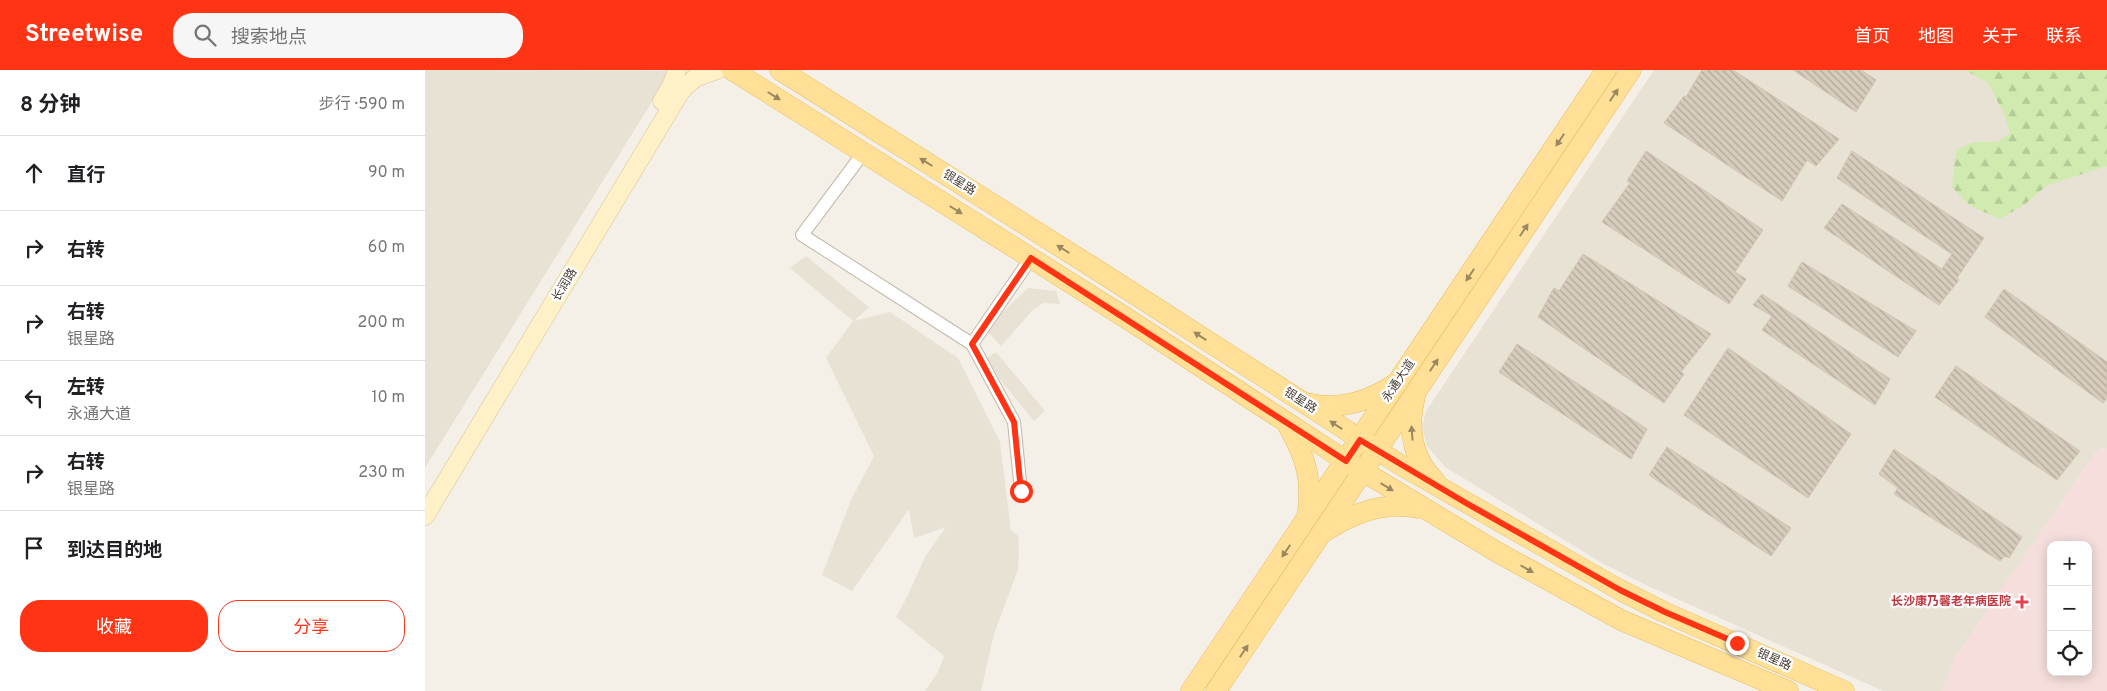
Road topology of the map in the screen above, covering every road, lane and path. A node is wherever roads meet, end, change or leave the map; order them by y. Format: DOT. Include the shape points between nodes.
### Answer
graph roads {
  1 [pos="677,70"];
  2 [pos="727,70"];
  3 [pos="780,70"];
  4 [pos="1606,70"];
  5 [pos="1631,70"];
  6 [pos="864,152"];
  7 [pos="1031,258"];
  8 [pos="972,344"];
  9 [pos="1400,380"];
  10 [pos="1417,391"];
  11 [pos="1301,402"];
  12 [pos="1286,422"];
  13 [pos="1360,440"];
  14 [pos="1377,451"];
  15 [pos="1346,461"];
  16 [pos="1363,472"];
  17 [pos="1443,490"];
  18 [pos="1021,491"];
  19 [pos="425,493"];
  20 [pos="1426,510"];
  21 [pos="425,516"];
  22 [pos="1306,520"];
  23 [pos="1322,534"];
  24 [pos="1191,691"];
  25 [pos="1216,691"];
  26 [pos="1788,691"];
  27 [pos="1844,691"];
  1 -- 19 [label="main road, 长润路" via="672,84 571,254"];
  2 -- 6 [label="main road, 银星路, one-way"];
  2 -- 21 [label="main road, 长润路" via="695,78 681,90"];
  11 -- 3 [label="main road, 银星路, one-way"];
  4 -- 9 [label="main road, 永通大道, one-way"];
  10 -- 5 [label="main road, 永通大道, one-way"];
  6 -- 7 [label="main road, 银星路, one-way"];
  6 -- 8 [label="street" via="802,235"];
  7 -- 8 [label="street"];
  7 -- 12 [label="main road, 银星路"];
  8 -- 18 [label="street" via="1014,422"];
  9 -- 11 [label="main road" via="1357,402 1330,406"];
  9 -- 13 [label="main road, 永通大道"];
  10 -- 14 [label="main road, 永通大道"];
  17 -- 10 [label="main road, one-way" via="1421,464 1413,443 1412,415"];
  13 -- 11 [label="main road, 银星路, one-way"];
  12 -- 15 [label="main road, 银星路"];
  12 -- 22 [label="main road" via="1303,454 1307,470 1309,502"];
  13 -- 14 [label="main road, 银星路"];
  13 -- 15 [label="main road, 永通大道"];
  14 -- 16 [label="main road, 永通大道"];
  14 -- 17 [label="main road, 银星路"];
  15 -- 16 [label="main road, 银星路"];
  15 -- 22 [label="main road, 永通大道"];
  16 -- 20 [label="main road, 银星路, one-way"];
  16 -- 23 [label="main road, 永通大道"];
  17 -- 27 [label="main road, 银星路" via="1620,590"];
  20 -- 23 [label="main road" via="1399,505 1371,509"];
  20 -- 26 [label="main road, 银星路, one-way" via="1621,620"];
  22 -- 24 [label="main road, 永通大道, one-way"];
  25 -- 23 [label="main road, 永通大道, one-way"];
}
